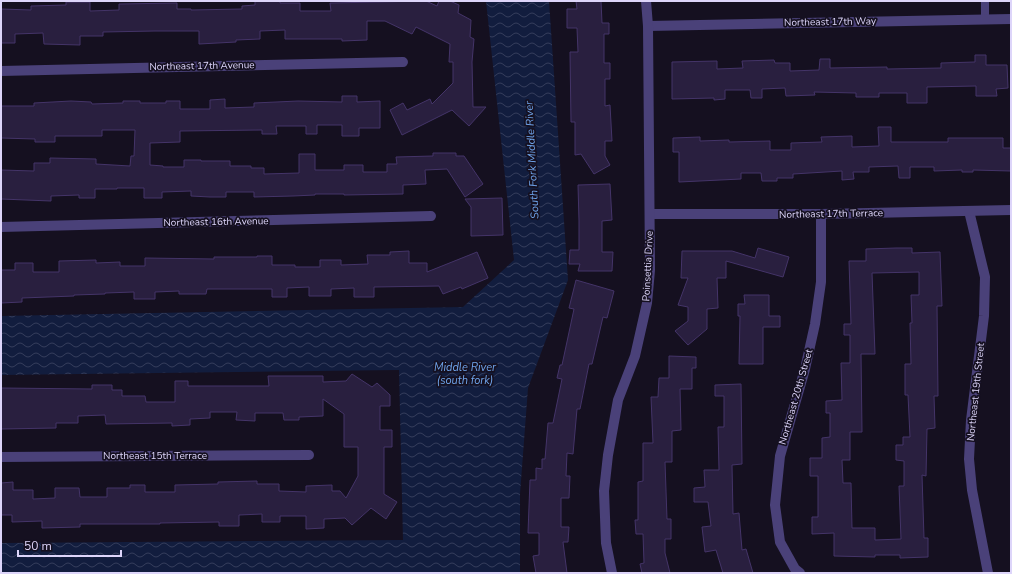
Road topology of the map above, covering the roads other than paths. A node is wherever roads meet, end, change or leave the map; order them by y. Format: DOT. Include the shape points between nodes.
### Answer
graph roads {
  1 [pos="646,1"];
  2 [pos="985,1"];
  3 [pos="1011,19"];
  4 [pos="985,20"];
  5 [pos="648,26"];
  6 [pos="403,62"];
  7 [pos="1,71"];
  8 [pos="970,210"];
  9 [pos="1011,210"];
  10 [pos="650,214"];
  11 [pos="821,214"];
  12 [pos="431,216"];
  13 [pos="1,227"];
  14 [pos="309,455"];
  15 [pos="1,457"];
  16 [pos="612,573"];
  17 [pos="800,573"];
  18 [pos="988,573"];
  1 -- 5 [label="street, Poinsettia Drive"];
  2 -- 4 [label="lane"];
  3 -- 4 [label="street, Northeast 17th Way"];
  4 -- 5 [label="street, Northeast 17th Way"];
  5 -- 10 [label="street, Poinsettia Drive"];
  6 -- 7 [label="street, Northeast 17th Avenue"];
  8 -- 9 [label="street, Northeast 17th Terrace"];
  8 -- 11 [label="street, Northeast 17th Terrace"];
  8 -- 18 [label="street, Northeast 19th Street" via="985,277 984,316 971,420 970,459 972,490"];
  10 -- 11 [label="street, Northeast 17th Terrace"];
  10 -- 16 [label="street, Poinsettia Drive" via="647,303 635,356 618,400 604,491 606,543"];
  11 -- 17 [label="street, Northeast 20th Street" via="821,282 815,324 780,456 775,505 780,542 795,569"];
  12 -- 13 [label="street, Northeast 16th Avenue"];
  14 -- 15 [label="street, Northeast 15th Terrace"];
}
